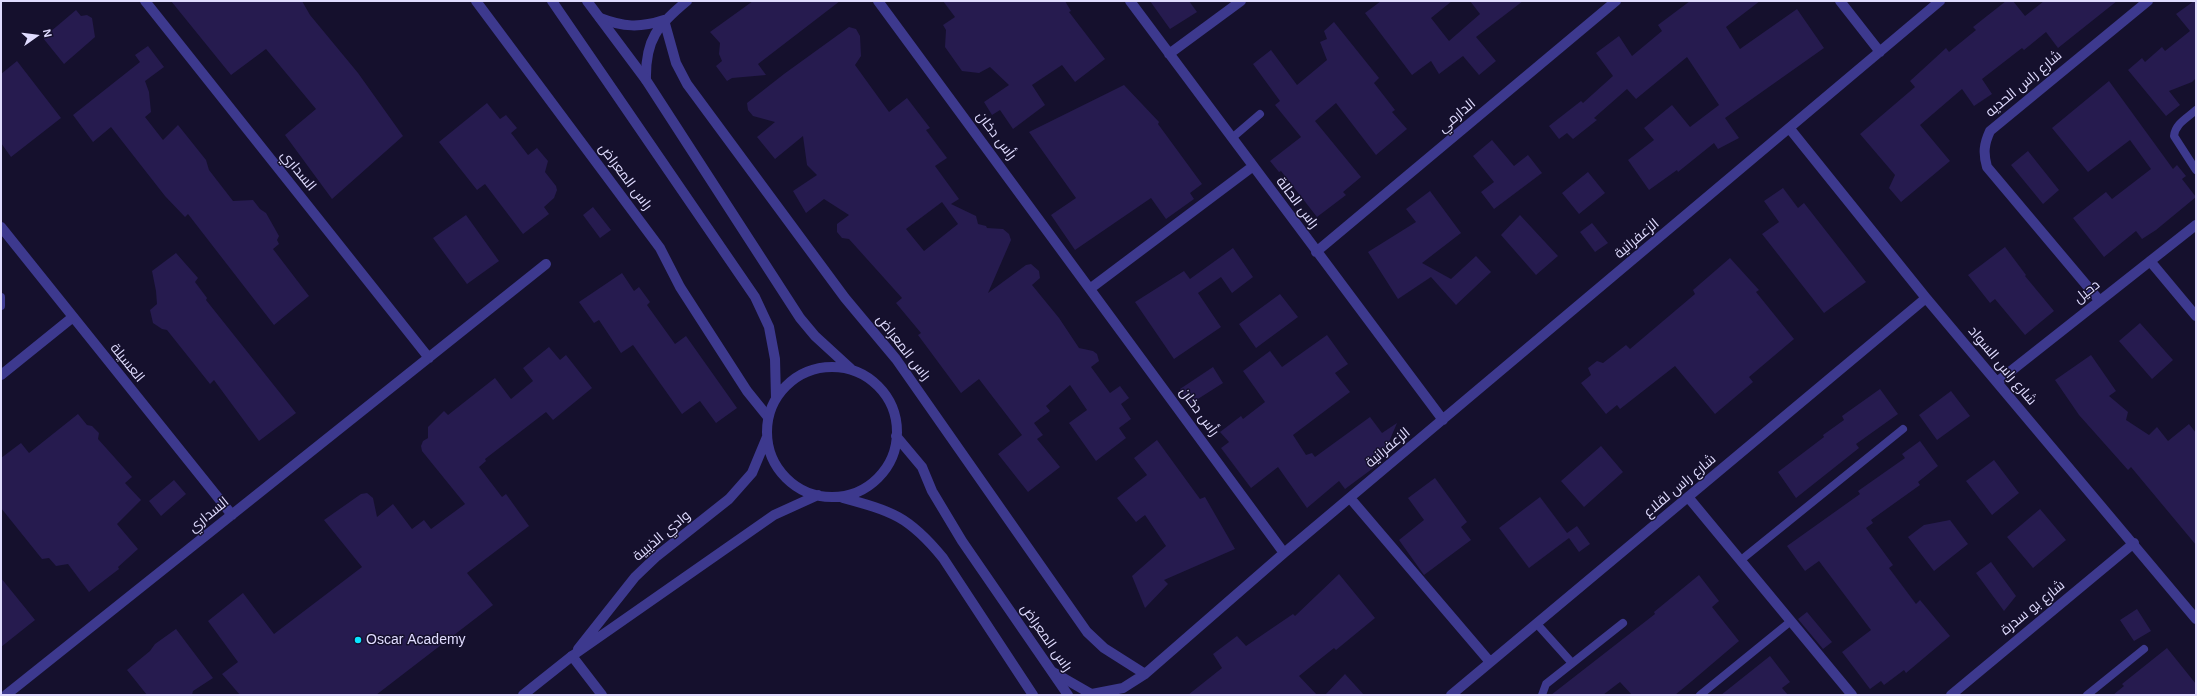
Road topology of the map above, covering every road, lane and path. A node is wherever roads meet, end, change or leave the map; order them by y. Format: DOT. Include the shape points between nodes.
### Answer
graph roads {
  1 [pos="145,1"];
  2 [pos="476,1"];
  3 [pos="552,1"];
  4 [pos="587,1"];
  5 [pos="687,1"];
  6 [pos="878,1"];
  7 [pos="1130,1"];
  8 [pos="1241,1"];
  9 [pos="1616,1"];
  10 [pos="1840,1"];
  11 [pos="1940,1"];
  12 [pos="2148,1"];
  13 [pos="600,18"];
  14 [pos="664,20"];
  15 [pos="1880,52"];
  16 [pos="1169,54"];
  17 [pos="646,80"];
  18 [pos="2196,110"];
  19 [pos="1260,114"];
  20 [pos="1790,129"];
  21 [pos="1232,138"];
  22 [pos="1252,167"];
  23 [pos="2196,170"];
  24 [pos="2196,225"];
  25 [pos="1,227"];
  26 [pos="1316,252"];
  27 [pos="2150,261"];
  28 [pos="546,264"];
  29 [pos="1091,288"];
  30 [pos="1,297"];
  31 [pos="1926,298"];
  32 [pos="2099,300"];
  33 [pos="1,306"];
  34 [pos="2196,316"];
  35 [pos="73,318"];
  36 [pos="429,358"];
  37 [pos="851,369"];
  38 [pos="1,375"];
  39 [pos="1997,382"];
  40 [pos="776,398"];
  41 [pos="768,417"];
  42 [pos="1443,420"];
  43 [pos="1903,429"];
  44 [pos="896,436"];
  45 [pos="767,437"];
  46 [pos="818,495"];
  47 [pos="838,496"];
  48 [pos="1688,497"];
  49 [pos="1350,498"];
  50 [pos="232,515"];
  51 [pos="2134,543"];
  52 [pos="1284,553"];
  53 [pos="1741,560"];
  54 [pos="2196,618"];
  55 [pos="1791,621"];
  56 [pos="1623,623"];
  57 [pos="1537,624"];
  58 [pos="2144,649"];
  59 [pos="572,656"];
  60 [pos="1490,662"];
  61 [pos="1572,663"];
  62 [pos="1053,672"];
  63 [pos="1145,674"];
  64 [pos="1133,684"];
  65 [pos="6,695"];
  66 [pos="523,695"];
  67 [pos="602,695"];
  68 [pos="1033,695"];
  69 [pos="1068,695"];
  70 [pos="1093,695"];
  71 [pos="1126,695"];
  72 [pos="1451,695"];
  73 [pos="1542,695"];
  74 [pos="1700,695"];
  75 [pos="1852,695"];
  76 [pos="1951,695"];
  77 [pos="2087,695"];
  1 -- 36 [label="street, السداري"];
  2 -- 41 [label="street, راس المعراض" via="660,248 680,287 747,391"];
  3 -- 40 [label="street" via="755,297 769,327 775,359"];
  4 -- 13 [label="street"];
  5 -- 14 [label="street"];
  6 -- 29 [label="street, رأس دخان"];
  7 -- 16 [label="street, راس الحالة"];
  8 -- 16 [label="street"];
  9 -- 26 [label="street, الدارمي"];
  10 -- 15 [label="street"];
  11 -- 15 [label="street, الزعفرانية"];
  12 -- 32 [label="street, شارع راس الحديه" via="1990,131 1984,142 1983,155 1987,167"];
  13 -- 14 [label="street" via="632,27"];
  13 -- 17 [label="street"];
  14 -- 17 [label="street" via="649,48"];
  14 -- 63 [label="street, راس المعراض" via="676,63 687,84 845,298 896,359 1087,632 1104,648"];
  15 -- 20 [label="street, الزعفرانية"];
  16 -- 21 [label="street, راس الحالة"];
  17 -- 37 [label="street" via="800,318 815,336"];
  18 -- 23 [label="lane" via="2178,125 2174,136"];
  19 -- 21 [label="lane"];
  20 -- 31 [label="street, شارع راس السواد"];
  20 -- 42 [label="street, الزعفرانية"];
  21 -- 22 [label="street, راس الحالة"];
  22 -- 26 [label="street, راس الحالة"];
  22 -- 29 [label="street"];
  24 -- 27 [label="street, دحيل"];
  25 -- 35 [label="street, العسيلة"];
  26 -- 42 [label="street, راس الحالة"];
  27 -- 32 [label="street, دحيل"];
  27 -- 34 [label="street"];
  28 -- 36 [label="street, السداري"];
  29 -- 52 [label="street, رأس دخان"];
  30 -- 33 [label="lane"];
  31 -- 39 [label="street, شارع راس السواد"];
  31 -- 48 [label="street, شارع راس لقلاع"];
  32 -- 39 [label="street, دحيل"];
  35 -- 38 [label="street"];
  35 -- 50 [label="street, العسيلة"];
  36 -- 50 [label="street, السداري"];
  37 -- 40 [label="street" via="830,366 809,370 790,381"];
  37 -- 44 [label="street" via="870,379 885,395 894,414"];
  39 -- 51 [label="street, شارع راس السواد"];
  40 -- 41 [label="street"];
  41 -- 45 [label="street"];
  42 -- 49 [label="street, الزعفرانية"];
  43 -- 53 [label="lane"];
  44 -- 47 [label="street" via="893,454 884,470 872,483 856,492"];
  44 -- 62 [label="street, راس المعراض" via="922,467 932,491 962,541"];
  45 -- 46 [label="street" via="772,457 783,475 799,488"];
  45 -- 59 [label="street, وادي الذيبية" via="752,473 729,499 657,556 635,577"];
  46 -- 47 [label="street"];
  46 -- 59 [label="street, وادي الذيبية" via="774,515"];
  47 -- 68 [label="street" via="887,510 908,522 926,537 943,558"];
  48 -- 53 [label="street"];
  48 -- 57 [label="street, شارع راس لقلاع"];
  49 -- 52 [label="street, الزعفرانية"];
  49 -- 60 [label="street"];
  50 -- 65 [label="street, السداري"];
  51 -- 54 [label="street, شارع راس السواد"];
  51 -- 76 [label="street, شارع بو سدرة"];
  52 -- 63 [label="street, الزعفرانية"];
  53 -- 55 [label="street"];
  55 -- 74 [label="lane"];
  55 -- 75 [label="street"];
  56 -- 61 [label="lane"];
  57 -- 60 [label="street, شارع راس لقلاع"];
  57 -- 61 [label="lane"];
  58 -- 77 [label="lane"];
  59 -- 66 [label="street, وادي الذيبية"];
  59 -- 67 [label="street"];
  60 -- 72 [label="street, شارع راس لقلاع"];
  61 -- 73 [label="lane" via="1546,684"];
  62 -- 69 [label="street, راس المعراض"];
  62 -- 70 [label="street"];
  63 -- 64 [label="street, الزعفرانية"];
  64 -- 70 [label="street, الزعفرانية"];
  64 -- 71 [label="street, الزعفرانية"];
}
